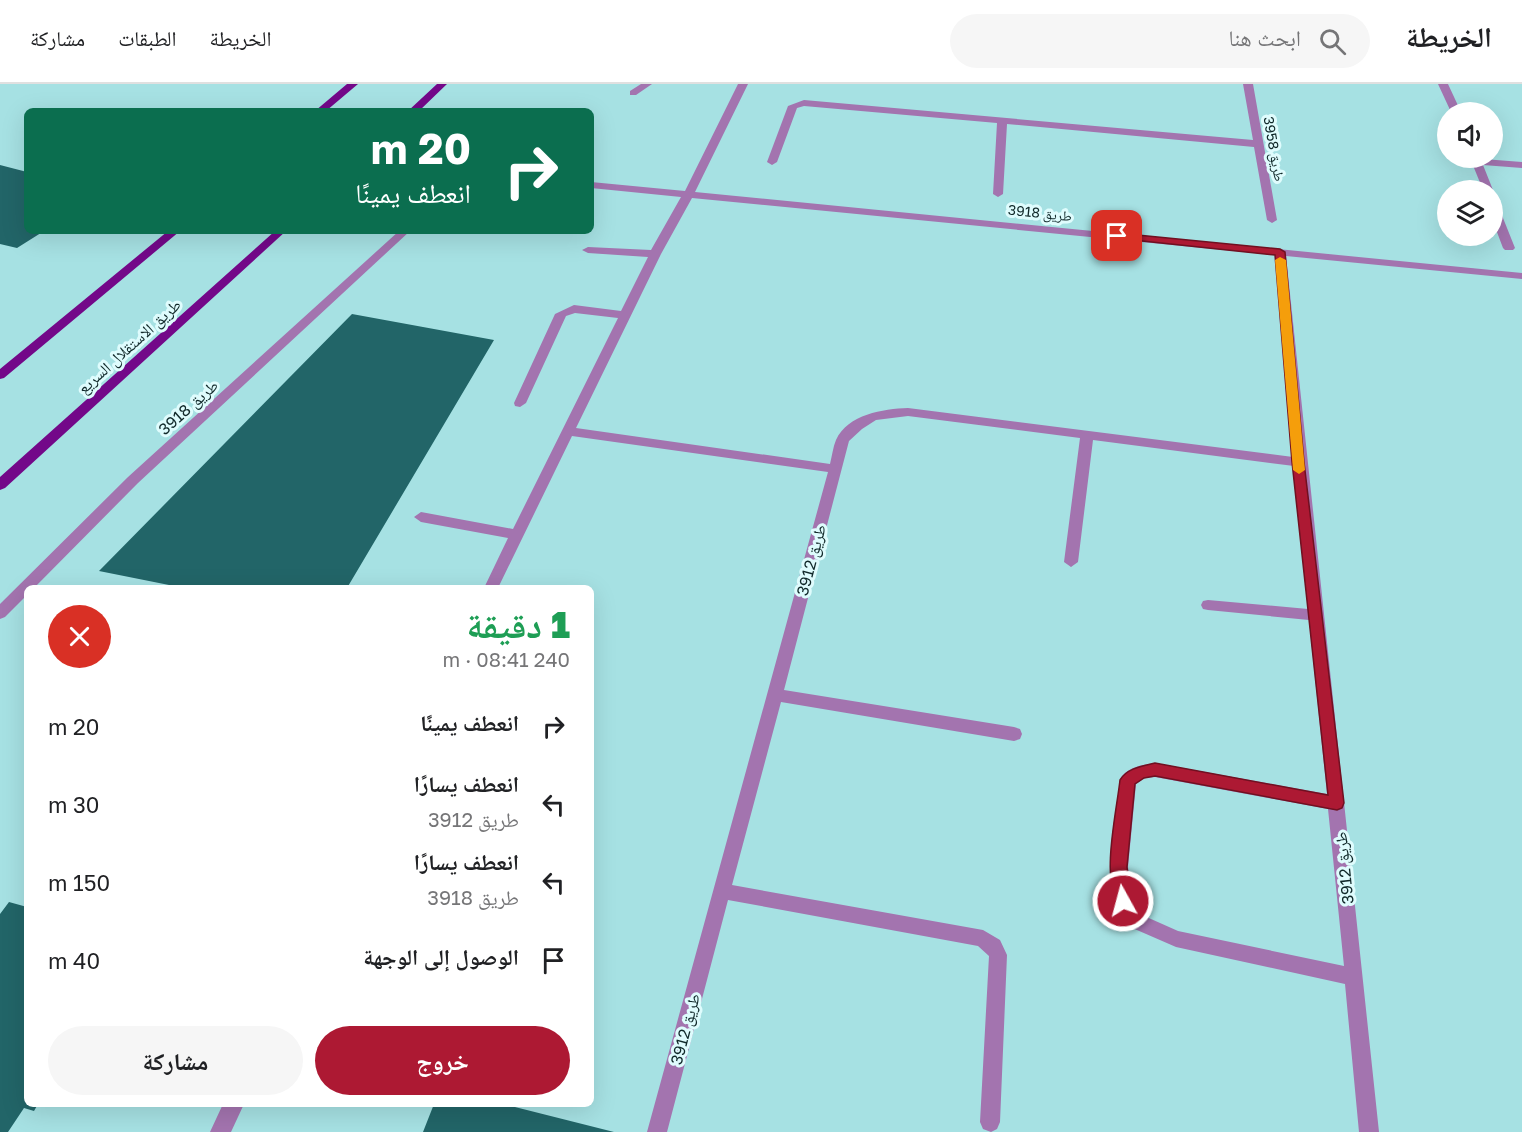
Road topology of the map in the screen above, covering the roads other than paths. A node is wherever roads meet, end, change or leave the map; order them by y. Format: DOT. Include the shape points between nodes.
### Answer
graph roads {
  1 [pos="353,84"];
  2 [pos="646,84"];
  3 [pos="743,84"];
  4 [pos="1248,84"];
  5 [pos="1443,84"];
  6 [pos="440,86"];
  7 [pos="633,93"];
  8 [pos="1451,102"];
  9 [pos="324,108"];
  10 [pos="416,108"];
  11 [pos="1002,121"];
  12 [pos="1259,144"];
  13 [pos="772,162"];
  14 [pos="1503,163"];
  15 [pos="1522,165"];
  16 [pos="594,184"];
  17 [pos="689,193"];
  18 [pos="998,194"];
  19 [pos="1272,219"];
  20 [pos="1503,232"];
  21 [pos="171,234"];
  22 [pos="278,234"];
  23 [pos="402,234"];
  24 [pos="1509,248"];
  25 [pos="588,250"];
  26 [pos="1280,252"];
  27 [pos="655,254"];
  28 [pos="1522,277"];
  29 [pos="626,315"];
  30 [pos="0,375"];
  31 [pos="520,403"];
  32 [pos="569,431"];
  33 [pos="1087,435"];
  34 [pos="1298,462"];
  35 [pos="835,469"];
  36 [pos="0,486"];
  37 [pos="421,517"];
  38 [pos="517,535"];
  39 [pos="1071,562"];
  40 [pos="28,585"];
  41 [pos="492,585"];
  42 [pos="24,589"];
  43 [pos="1208,604"];
  44 [pos="0,613"];
  45 [pos="1316,615"];
  46 [pos="774,695"];
  47 [pos="1014,734"];
  48 [pos="1337,803"];
  49 [pos="722,891"];
  50 [pos="1356,977"];
  51 [pos="232,1107"];
  52 [pos="990,1122"];
  53 [pos="220,1132"];
  54 [pos="657,1132"];
  55 [pos="1369,1132"];
  1 -- 9 [label="main road"];
  2 -- 7 [label="street"];
  3 -- 17 [label="street"];
  4 -- 12 [label="street, طريق 3958"];
  5 -- 8 [label="street"];
  6 -- 10 [label="main road"];
  11 -- 12 [label="street"];
  11 -- 13 [label="street" via="798,104 793,106"];
  11 -- 18 [label="street"];
  12 -- 19 [label="street, طريق 3958"];
  14 -- 15 [label="street"];
  16 -- 17 [label="street, طريق 3918"];
  17 -- 26 [label="street, طريق 3918"];
  17 -- 27 [label="street"];
  20 -- 24 [label="street"];
  21 -- 30 [label="main road"];
  22 -- 36 [label="main road, طريق الاستقلال السريع"];
  23 -- 40 [label="street, طريق 3918" via="133,480"];
  25 -- 27 [label="street"];
  26 -- 28 [label="street, طريق 3918"];
  26 -- 34 [label="street, طريق 3912"];
  27 -- 29 [label="street"];
  29 -- 31 [label="street" via="574,309 561,315"];
  29 -- 32 [label="street"];
  32 -- 35 [label="street"];
  32 -- 38 [label="street"];
  33 -- 34 [label="street, طريق 3912"];
  33 -- 35 [label="street, طريق 3912" via="908,412 880,413 858,423 843,440"];
  33 -- 39 [label="street"];
  34 -- 45 [label="street, طريق 3912"];
  35 -- 46 [label="street, طريق 3912"];
  37 -- 38 [label="street"];
  38 -- 41 [label="street"];
  42 -- 44 [label="street, طريق 3918"];
  43 -- 45 [label="street"];
  45 -- 48 [label="street, طريق 3912"];
  46 -- 47 [label="street"];
  46 -- 49 [label="street, طريق 3912"];
  48 -- 50 [label="street, طريق 3912"];
  48 -- 50 [label="street" via="1155,770 1141,772 1128,780 1119,867 1123,901 1136,921 1176,939"];
  49 -- 52 [label="street" via="982,938 993,945 998,955"];
  49 -- 54 [label="street, طريق 3912"];
  50 -- 55 [label="street, طريق 3912"];
  51 -- 53 [label="street"];
}
